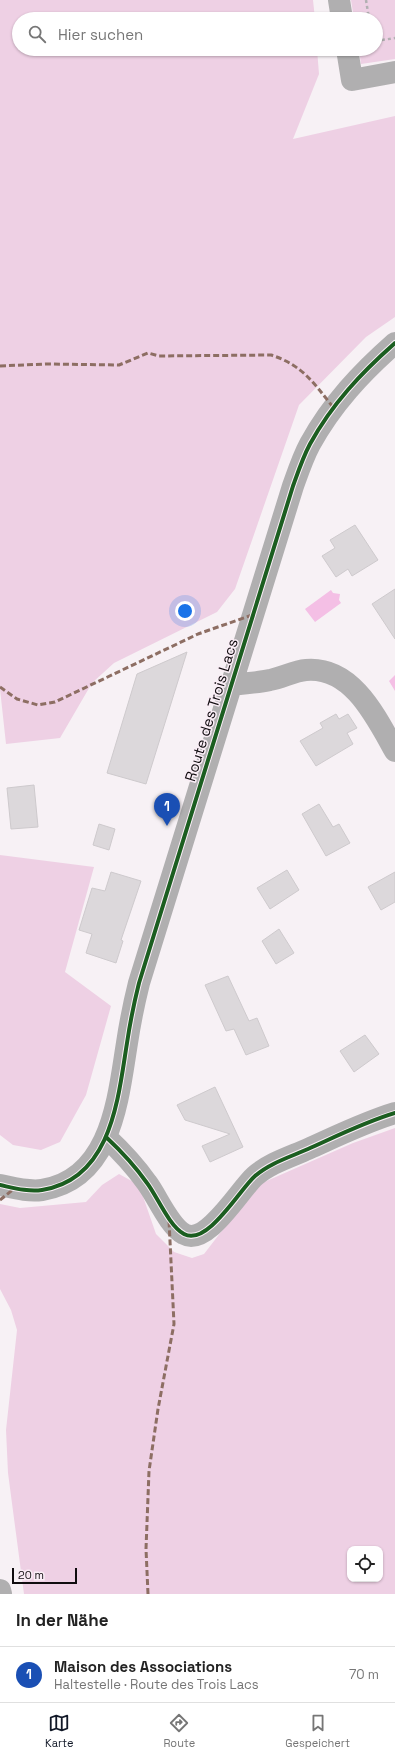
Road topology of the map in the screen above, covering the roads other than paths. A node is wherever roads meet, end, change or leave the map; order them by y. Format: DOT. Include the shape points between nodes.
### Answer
graph roads {
  1 [pos="339,0"];
  2 [pos="341,12"];
  3 [pos="348,56"];
  4 [pos="395,72"];
  5 [pos="395,343"];
  6 [pos="231,685"];
  7 [pos="395,751"];
  8 [pos="395,1113"];
  9 [pos="106,1138"];
  10 [pos="0,1185"];
  11 [pos="0,1590"];
  12 [pos="1,1594"];
  1 -- 2 [label="street"];
  3 -- 4 [label="street" via="352,80"];
  5 -- 6 [label="street, Route des Trois Lacs" via="354,381 333,407 309,445 292,486"];
  6 -- 7 [label="street" via="270,680 304,670 329,672 356,692 384,730"];
  6 -- 9 [label="street, Route des Trois Lacs" via="139,983 130,1017 114,1116"];
  8 -- 9 [label="street" via="265,1168 245,1185 217,1222 205,1232 191,1236 184,1234 169,1219 147,1183 122,1152"];
  9 -- 10 [label="street, Route des Trois Lacs" via="93,1160 64,1182 41,1190"];
  11 -- 12 [label="street"];
}
